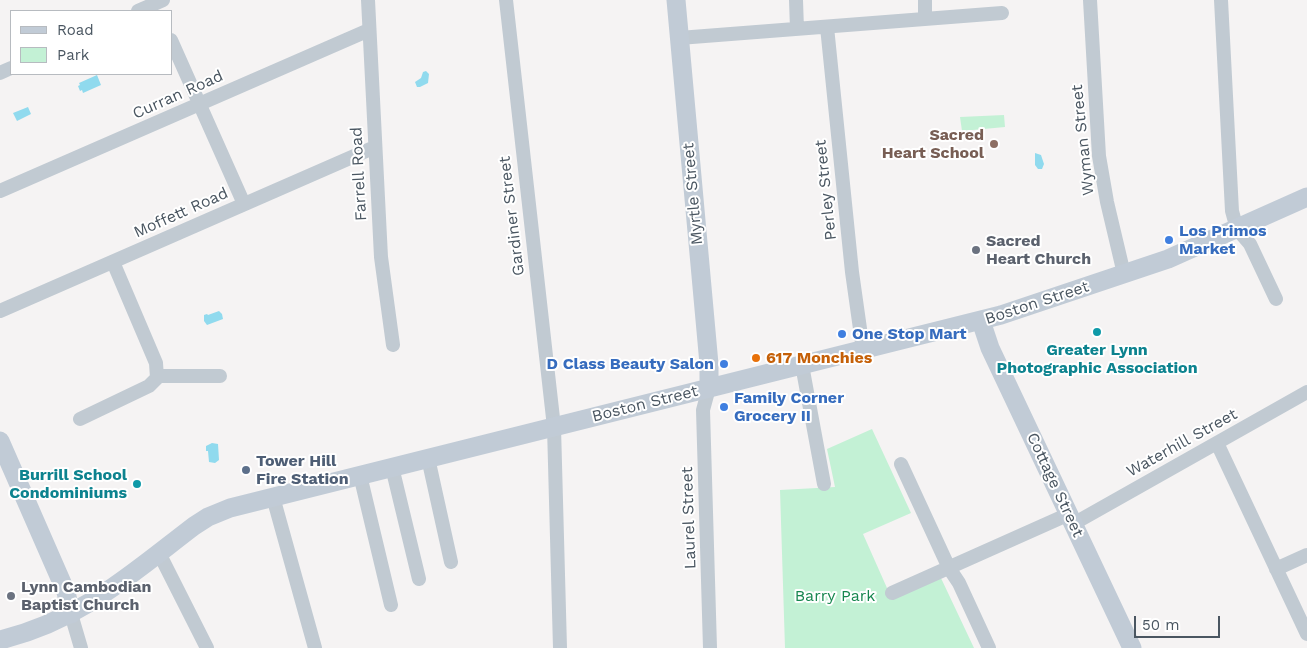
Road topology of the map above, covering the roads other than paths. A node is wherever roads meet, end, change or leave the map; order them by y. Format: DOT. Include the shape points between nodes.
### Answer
graph roads {
  1 [pos="368,0"];
  2 [pos="506,0"];
  3 [pos="676,0"];
  4 [pos="796,0"];
  5 [pos="925,0"];
  6 [pos="1090,0"];
  7 [pos="1221,0"];
  8 [pos="158,4"];
  9 [pos="141,10"];
  10 [pos="1002,13"];
  11 [pos="926,19"];
  12 [pos="827,26"];
  13 [pos="797,29"];
  14 [pos="369,30"];
  15 [pos="678,38"];
  16 [pos="172,42"];
  17 [pos="200,104"];
  18 [pos="376,147"];
  19 [pos="0,191"];
  20 [pos="1307,197"];
  21 [pos="244,204"];
  22 [pos="1237,229"];
  23 [pos="113,262"];
  24 [pos="1124,274"];
  25 [pos="1276,299"];
  26 [pos="0,311"];
  27 [pos="980,321"];
  28 [pos="393,345"];
  29 [pos="863,350"];
  30 [pos="802,365"];
  31 [pos="157,376"];
  32 [pos="220,376"];
  33 [pos="709,388"];
  34 [pos="1307,392"];
  35 [pos="80,419"];
  36 [pos="554,427"];
  37 [pos="0,441"];
  38 [pos="1217,443"];
  39 [pos="428,458"];
  40 [pos="901,464"];
  41 [pos="392,467"];
  42 [pos="360,475"];
  43 [pos="824,484"];
  44 [pos="273,497"];
  45 [pos="1071,519"];
  46 [pos="159,553"];
  47 [pos="1307,555"];
  48 [pos="451,562"];
  49 [pos="949,568"];
  50 [pos="1276,569"];
  51 [pos="419,579"];
  52 [pos="892,593"];
  53 [pos="391,605"];
  54 [pos="70,614"];
  55 [pos="1307,634"];
  56 [pos="0,640"];
  57 [pos="81,648"];
  58 [pos="207,648"];
  59 [pos="315,648"];
  60 [pos="560,648"];
  61 [pos="710,648"];
  62 [pos="989,648"];
  63 [pos="1132,648"];
  1 -- 14 [label="street, Farrell Road"];
  2 -- 36 [label="street, Gardiner Street"];
  3 -- 15 [label="main road, Myrtle Street"];
  4 -- 13 [label="street"];
  5 -- 11 [label="street"];
  6 -- 24 [label="street, Wyman Street" via="1099,156"];
  7 -- 22 [label="street" via="1231,206"];
  8 -- 9 [label="street"];
  10 -- 11 [label="street"];
  11 -- 12 [label="street"];
  12 -- 13 [label="street"];
  12 -- 29 [label="street, Perley Street"];
  13 -- 15 [label="street"];
  14 -- 17 [label="street, Curran Road"];
  14 -- 18 [label="street, Farrell Road"];
  15 -- 33 [label="main road, Myrtle Street"];
  16 -- 17 [label="street"];
  17 -- 19 [label="street, Curran Road"];
  17 -- 21 [label="street"];
  18 -- 21 [label="street, Moffett Road"];
  18 -- 28 [label="street, Farrell Road" via="381,257"];
  20 -- 22 [label="main road, Boston Street"];
  21 -- 23 [label="street, Moffett Road"];
  22 -- 24 [label="main road, Boston Street"];
  22 -- 25 [label="street" via="1250,244"];
  23 -- 26 [label="street, Moffett Road"];
  23 -- 31 [label="street" via="153,355"];
  24 -- 27 [label="main road, Boston Street"];
  27 -- 29 [label="main road, Boston Street"];
  27 -- 45 [label="main road, Cottage Street"];
  29 -- 30 [label="main road, Boston Street"];
  30 -- 33 [label="main road, Boston Street"];
  30 -- 43 [label="street"];
  31 -- 32 [label="street"];
  31 -- 35 [label="street" via="149,386"];
  33 -- 36 [label="main road, Boston Street"];
  33 -- 61 [label="street, Laurel Street" via="703,410"];
  34 -- 38 [label="street, Waterhill Street"];
  36 -- 39 [label="main road, Boston Street"];
  36 -- 60 [label="street, Gardiner Street"];
  37 -- 54 [label="main road" via="66,592"];
  38 -- 45 [label="street, Waterhill Street"];
  38 -- 50 [label="street"];
  39 -- 41 [label="main road, Boston Street"];
  39 -- 48 [label="street"];
  40 -- 49 [label="street"];
  41 -- 42 [label="main road, Boston Street"];
  41 -- 51 [label="street"];
  42 -- 44 [label="main road, Boston Street"];
  42 -- 53 [label="street"];
  44 -- 46 [label="main road, Boston Street" via="208,517"];
  44 -- 59 [label="street"];
  45 -- 49 [label="street, Waterhill Street"];
  45 -- 63 [label="main road, Cottage Street"];
  46 -- 54 [label="main road, Boston Street" via="99,598"];
  46 -- 58 [label="street"];
  47 -- 50 [label="street"];
  49 -- 52 [label="street, Waterhill Street"];
  49 -- 62 [label="street"];
  50 -- 55 [label="street"];
  54 -- 56 [label="main road, Boston Street" via="37,630"];
  54 -- 57 [label="street"];
}
